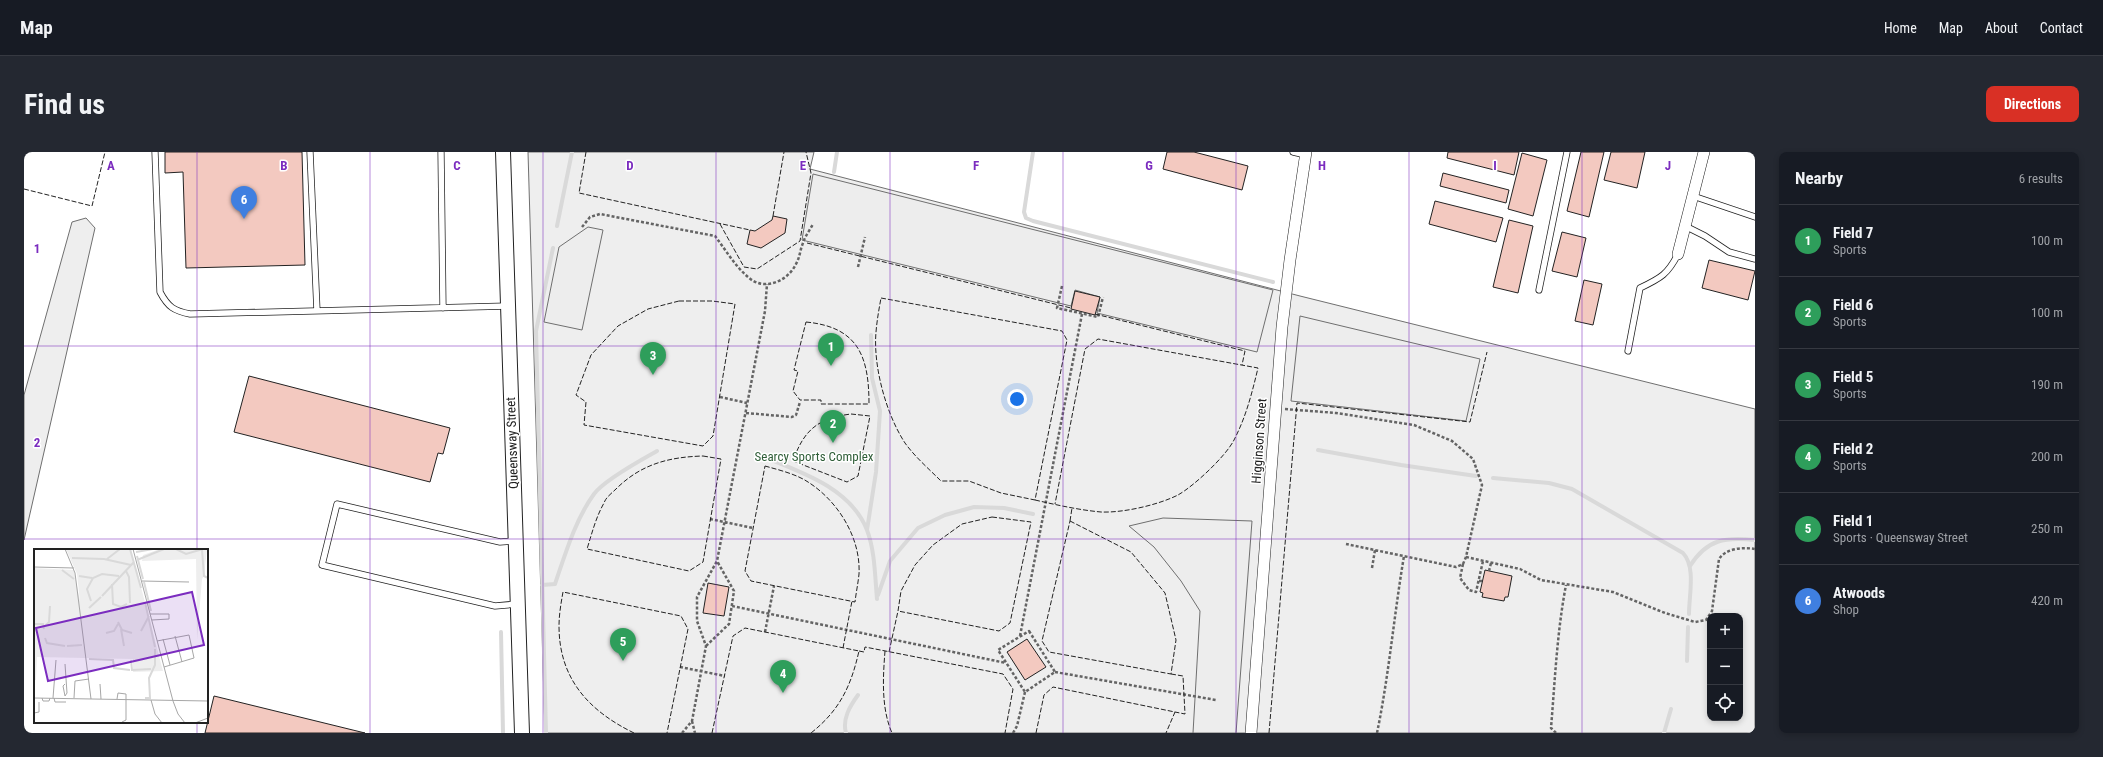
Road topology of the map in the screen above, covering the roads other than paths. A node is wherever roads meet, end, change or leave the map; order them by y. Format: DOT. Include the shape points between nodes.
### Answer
graph roads {
  1 [pos="155,152"];
  2 [pos="310,152"];
  3 [pos="440,152"];
  4 [pos="503,152"];
  5 [pos="1293,152"];
  6 [pos="1567,152"];
  7 [pos="1704,152"];
  8 [pos="1306,153"];
  9 [pos="1693,196"];
  10 [pos="1755,217"];
  11 [pos="1685,226"];
  12 [pos="1678,254"];
  13 [pos="1755,259"];
  14 [pos="1539,290"];
  15 [pos="508,306"];
  16 [pos="444,308"];
  17 [pos="317,311"];
  18 [pos="1628,351"];
  19 [pos="516,541"];
  20 [pos="518,604"];
  21 [pos="522,733"];
  22 [pos="1251,733"];
  1 -- 17 [label="lane" via="160,292 166,304 175,311 190,314"];
  2 -- 17 [label="lane"];
  3 -- 16 [label="lane"];
  4 -- 15 [label="street, Queensway Street"];
  5 -- 8 [label="lane"];
  6 -- 14 [label="lane"];
  7 -- 9 [label="street"];
  8 -- 22 [label="street, Higginson Street" via="1290,260 1275,408"];
  9 -- 10 [label="lane"];
  9 -- 11 [label="street"];
  11 -- 12 [label="street"];
  11 -- 13 [label="lane" via="1729,252"];
  12 -- 18 [label="lane" via="1672,267 1662,278 1640,288"];
  15 -- 16 [label="lane"];
  15 -- 19 [label="street, Queensway Street"];
  16 -- 17 [label="lane"];
  19 -- 20 [label="street, Queensway Street"];
  19 -- 20 [label="lane" via="500,542 337,504 322,565 495,606"];
  20 -- 21 [label="street, Queensway Street"];
}
